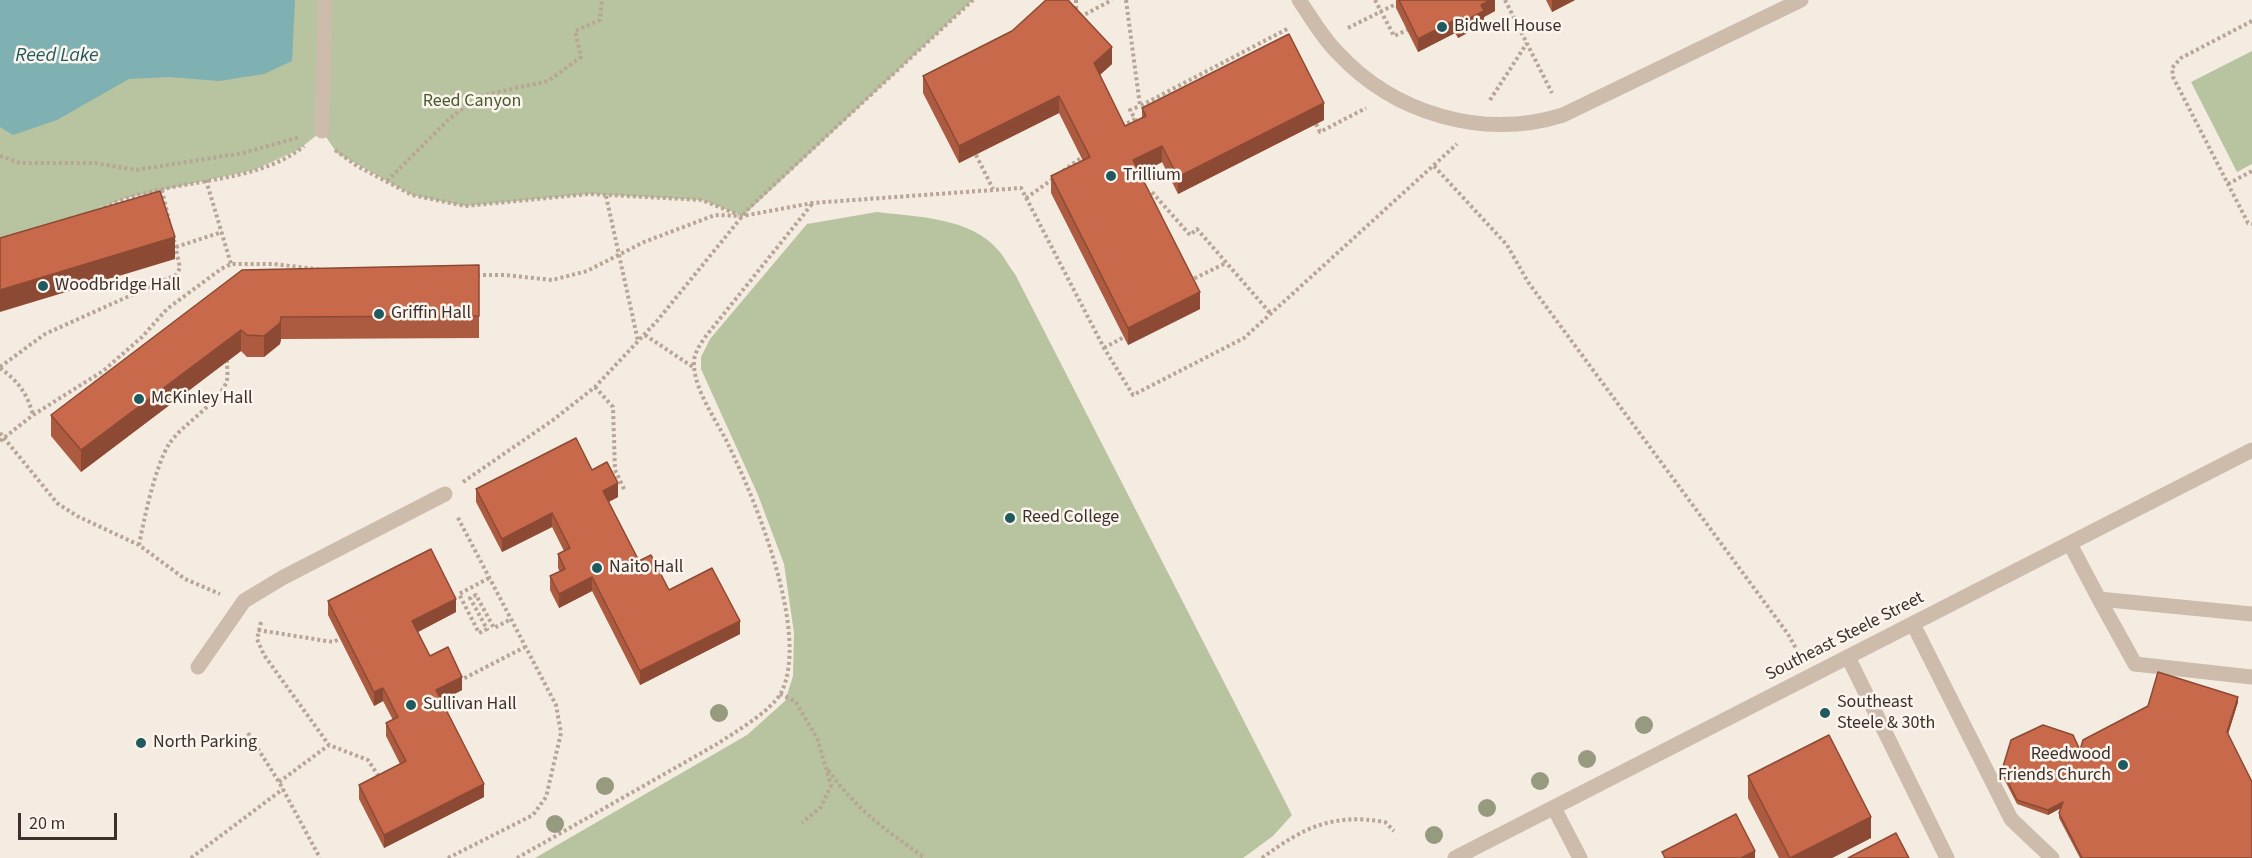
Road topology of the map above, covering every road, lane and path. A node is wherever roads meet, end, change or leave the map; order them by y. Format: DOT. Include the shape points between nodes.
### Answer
graph roads {
  1 [pos="325,0"];
  2 [pos="602,0"];
  3 [pos="973,0"];
  4 [pos="1076,0"];
  5 [pos="1112,0"];
  6 [pos="1126,0"];
  7 [pos="1299,0"];
  8 [pos="1375,0"];
  9 [pos="1404,0"];
  10 [pos="1505,0"];
  11 [pos="1801,0"];
  12 [pos="1381,12"];
  13 [pos="1311,17"];
  14 [pos="2252,21"];
  15 [pos="1407,30"];
  16 [pos="1327,39"];
  17 [pos="1527,43"];
  18 [pos="1386,94"];
  19 [pos="1140,106"];
  20 [pos="1563,115"];
  21 [pos="1317,124"];
  22 [pos="1475,124"];
  23 [pos="1118,128"];
  24 [pos="322,131"];
  25 [pos="976,155"];
  26 [pos="0,156"];
  27 [pos="1081,158"];
  28 [pos="1434,166"];
  29 [pos="2252,171"];
  30 [pos="206,180"];
  31 [pos="387,181"];
  32 [pos="2228,184"];
  33 [pos="162,190"];
  34 [pos="993,190"];
  35 [pos="606,195"];
  36 [pos="1142,195"];
  37 [pos="1026,198"];
  38 [pos="812,203"];
  39 [pos="96,213"];
  40 [pos="743,216"];
  41 [pos="170,224"];
  42 [pos="2252,224"];
  43 [pos="222,232"];
  44 [pos="173,236"];
  45 [pos="176,247"];
  46 [pos="620,255"];
  47 [pos="1226,263"];
  48 [pos="231,264"];
  49 [pos="334,274"];
  50 [pos="468,275"];
  51 [pos="1186,282"];
  52 [pos="1271,314"];
  53 [pos="645,335"];
  54 [pos="1124,337"];
  55 [pos="638,342"];
  56 [pos="1104,348"];
  57 [pos="227,362"];
  58 [pos="0,368"];
  59 [pos="694,368"];
  60 [pos="595,387"];
  61 [pos="33,415"];
  62 [pos="1,437"];
  63 [pos="2252,450"];
  64 [pos="625,491"];
  65 [pos="445,494"];
  66 [pos="2070,544"];
  67 [pos="139,545"];
  68 [pos="489,578"];
  69 [pos="259,592"];
  70 [pos="2100,599"];
  71 [pos="244,602"];
  72 [pos="2252,614"];
  73 [pos="511,619"];
  74 [pos="1912,624"];
  75 [pos="227,625"];
  76 [pos="260,630"];
  77 [pos="340,639"];
  78 [pos="525,646"];
  79 [pos="1848,657"];
  80 [pos="198,667"];
  81 [pos="1810,676"];
  82 [pos="2252,677"];
  83 [pos="458,682"];
  84 [pos="780,694"];
  85 [pos="248,733"];
  86 [pos="328,745"];
  87 [pos="826,767"];
  88 [pos="279,782"];
  89 [pos="384,786"];
  90 [pos="283,789"];
  91 [pos="1554,808"];
  92 [pos="802,823"];
  93 [pos="1394,831"];
  94 [pos="191,858"];
  95 [pos="320,858"];
  96 [pos="448,858"];
  97 [pos="517,858"];
  98 [pos="925,858"];
  99 [pos="1262,858"];
  100 [pos="1455,858"];
  101 [pos="1580,858"];
  102 [pos="1947,858"];
  103 [pos="2052,858"];
  1 -- 24 [label="street"];
  2 -- 31 [label="path" via="600,20 575,31 580,57 548,81 486,95 468,105"];
  3 -- 40 [label="path"];
  4 -- 5 [label="path" via="1075,20"];
  6 -- 19 [label="path"];
  7 -- 13 [label="street"];
  8 -- 12 [label="path"];
  9 -- 12 [label="path"];
  10 -- 17 [label="path"];
  11 -- 20 [label="street"];
  12 -- 15 [label="path" via="1394,36"];
  12 -- 16 [label="path"];
  13 -- 16 [label="street"];
  13 -- 19 [label="path"];
  14 -- 32 [label="path" via="2181,58 2172,68"];
  16 -- 18 [label="street" via="1336,52"];
  17 -- 20 [label="path"];
  17 -- 22 [label="path"];
  18 -- 21 [label="path" via="1320,132"];
  18 -- 22 [label="street" via="1440,117"];
  19 -- 23 [label="path" via="1130,111 1135,119"];
  20 -- 22 [label="street" via="1536,124"];
  22 -- 28 [label="path"];
  24 -- 26 [label="path" via="243,153 136,171 95,163 20,163"];
  24 -- 30 [label="path" via="298,150 254,170"];
  24 -- 31 [label="path" via="337,153"];
  25 -- 34 [label="path"];
  27 -- 37 [label="path"];
  28 -- 52 [label="path"];
  28 -- 81 [label="path" via="1507,245 1528,282 1788,634"];
  29 -- 32 [label="path"];
  30 -- 33 [label="path"];
  30 -- 43 [label="path"];
  31 -- 35 [label="path" via="412,195 465,206"];
  32 -- 42 [label="path"];
  33 -- 39 [label="path" via="126,198"];
  33 -- 41 [label="path"];
  34 -- 37 [label="path" via="1021,188"];
  34 -- 38 [label="path"];
  35 -- 40 [label="path" via="702,200"];
  35 -- 46 [label="path"];
  36 -- 47 [label="path" via="1151,191 1190,236 1197,230"];
  37 -- 56 [label="path"];
  38 -- 40 [label="path"];
  38 -- 59 [label="path" via="705,336 695,352"];
  40 -- 46 [label="path" via="715,216 693,222"];
  40 -- 53 [label="path"];
  43 -- 45 [label="path"];
  43 -- 48 [label="path"];
  44 -- 45 [label="path"];
  45 -- 58 [label="path" via="180,268 176,275 45,334"];
  46 -- 50 [label="path" via="587,271 552,280 505,274"];
  46 -- 55 [label="path"];
  47 -- 51 [label="path"];
  47 -- 52 [label="path"];
  48 -- 49 [label="path" via="319,268"];
  48 -- 61 [label="path" via="167,309 103,371"];
  52 -- 56 [label="path" via="1244,338 1133,395"];
  53 -- 55 [label="path"];
  53 -- 59 [label="path"];
  54 -- 56 [label="path"];
  55 -- 60 [label="path"];
  57 -- 67 [label="path" via="227,381 217,396 169,445 145,512"];
  58 -- 61 [label="path" via="17,380 29,398"];
  59 -- 84 [label="path" via="754,501 776,565 788,652 786,680"];
  60 -- 64 [label="path" via="613,407 615,470"];
  60 -- 65 [label="path"];
  61 -- 62 [label="path"];
  62 -- 67 [label="path" via="57,503"];
  63 -- 66 [label="street, Southeast Steele Street"];
  65 -- 68 [label="path"];
  65 -- 69 [label="street"];
  66 -- 70 [label="street"];
  66 -- 74 [label="street, Southeast Steele Street"];
  67 -- 71 [label="path" via="185,579"];
  68 -- 73 [label="path"];
  68 -- 73 [label="path" via="459,594 479,633 487,629 470,598 476,595 494,628"];
  69 -- 71 [label="street"];
  69 -- 76 [label="path" via="263,609"];
  70 -- 72 [label="street"];
  70 -- 82 [label="street" via="2135,664"];
  71 -- 75 [label="street"];
  73 -- 78 [label="path"];
  74 -- 79 [label="street, Southeast Steele Street"];
  74 -- 103 [label="street" via="2011,819"];
  75 -- 76 [label="path"];
  75 -- 80 [label="street"];
  76 -- 77 [label="path" via="333,642"];
  76 -- 86 [label="path" via="257,639 264,655"];
  78 -- 83 [label="path"];
  78 -- 96 [label="path" via="556,705 561,733 546,797 533,815"];
  79 -- 81 [label="street, Southeast Steele Street"];
  79 -- 102 [label="street"];
  81 -- 91 [label="street, Southeast Steele Street"];
  84 -- 87 [label="path" via="795,701 801,710 817,738"];
  84 -- 97 [label="path" via="751,721 717,744"];
  85 -- 88 [label="path"];
  86 -- 88 [label="path"];
  86 -- 89 [label="path" via="368,760"];
  87 -- 92 [label="path" via="831,785 827,796 821,807"];
  87 -- 98 [label="path" via="866,816"];
  88 -- 90 [label="path"];
  90 -- 94 [label="path"];
  90 -- 95 [label="path"];
  91 -- 100 [label="street, Southeast Steele Street"];
  91 -- 101 [label="street"];
  93 -- 99 [label="path" via="1385,822 1339,818 1312,826"];
}
